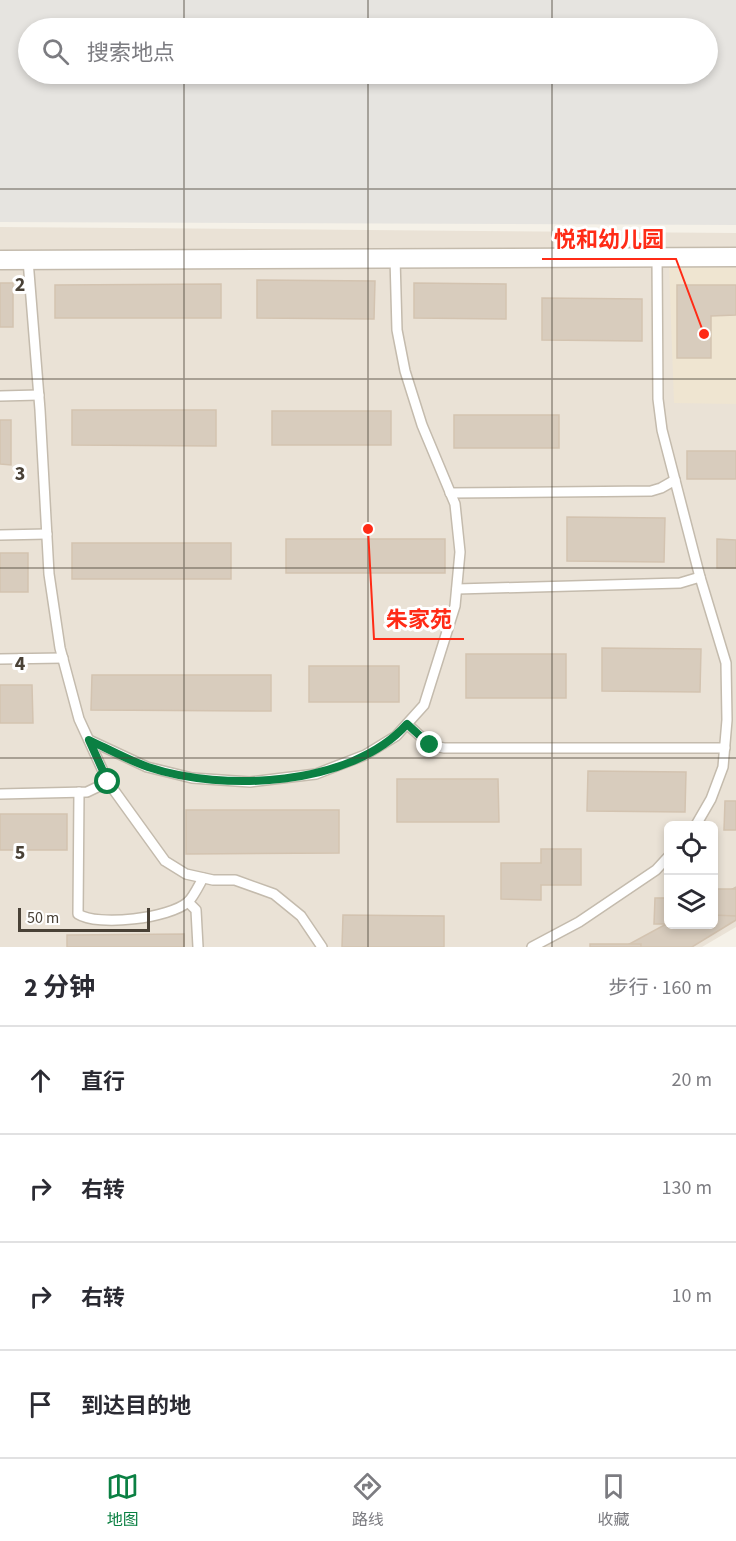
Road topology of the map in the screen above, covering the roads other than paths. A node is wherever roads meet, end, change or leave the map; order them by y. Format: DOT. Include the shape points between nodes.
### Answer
graph roads {
  1 [pos="657,257"];
  2 [pos="736,257"];
  3 [pos="395,258"];
  4 [pos="0,260"];
  5 [pos="28,260"];
  6 [pos="39,394"];
  7 [pos="0,396"];
  8 [pos="675,480"];
  9 [pos="450,494"];
  10 [pos="47,534"];
  11 [pos="0,535"];
  12 [pos="700,577"];
  13 [pos="457,590"];
  14 [pos="63,658"];
  15 [pos="0,659"];
  16 [pos="407,724"];
  17 [pos="89,740"];
  18 [pos="725,748"];
  19 [pos="108,782"];
  20 [pos="79,792"];
  21 [pos="0,794"];
  22 [pos="698,821"];
  23 [pos="664,862"];
  24 [pos="203,878"];
  25 [pos="188,902"];
  26 [pos="198,947"];
  27 [pos="322,947"];
  28 [pos="532,947"];
  1 -- 2 [label="street"];
  1 -- 3 [label="street"];
  1 -- 8 [label="lane" via="658,399"];
  3 -- 5 [label="street"];
  3 -- 9 [label="lane" via="397,330 405,371"];
  4 -- 5 [label="street"];
  5 -- 6 [label="lane"];
  6 -- 7 [label="lane"];
  6 -- 10 [label="lane"];
  8 -- 9 [label="lane" via="651,491"];
  8 -- 12 [label="lane"];
  9 -- 13 [label="lane" via="455,504 460,552"];
  10 -- 11 [label="lane"];
  10 -- 14 [label="lane" via="49,574"];
  12 -- 13 [label="lane" via="680,583"];
  12 -- 18 [label="lane" via="726,663"];
  13 -- 16 [label="lane" via="424,705"];
  14 -- 15 [label="lane"];
  14 -- 17 [label="lane"];
  16 -- 17 [label="lane" via="396,736 365,755 316,774 250,782 192,778 147,767"];
  16 -- 18 [label="lane" via="430,745 444,748"];
  17 -- 19 [label="lane"];
  18 -- 22 [label="lane" via="723,767"];
  19 -- 20 [label="lane"];
  19 -- 24 [label="lane" via="165,861 186,874"];
  20 -- 21 [label="lane"];
  20 -- 25 [label="lane" via="78,914 85,918 131,920 170,912"];
  23 -- 28 [label="lane" via="579,922"];
  24 -- 25 [label="lane"];
  24 -- 27 [label="lane" via="235,880 274,894 301,916"];
  25 -- 26 [label="lane" via="196,910"];
}
